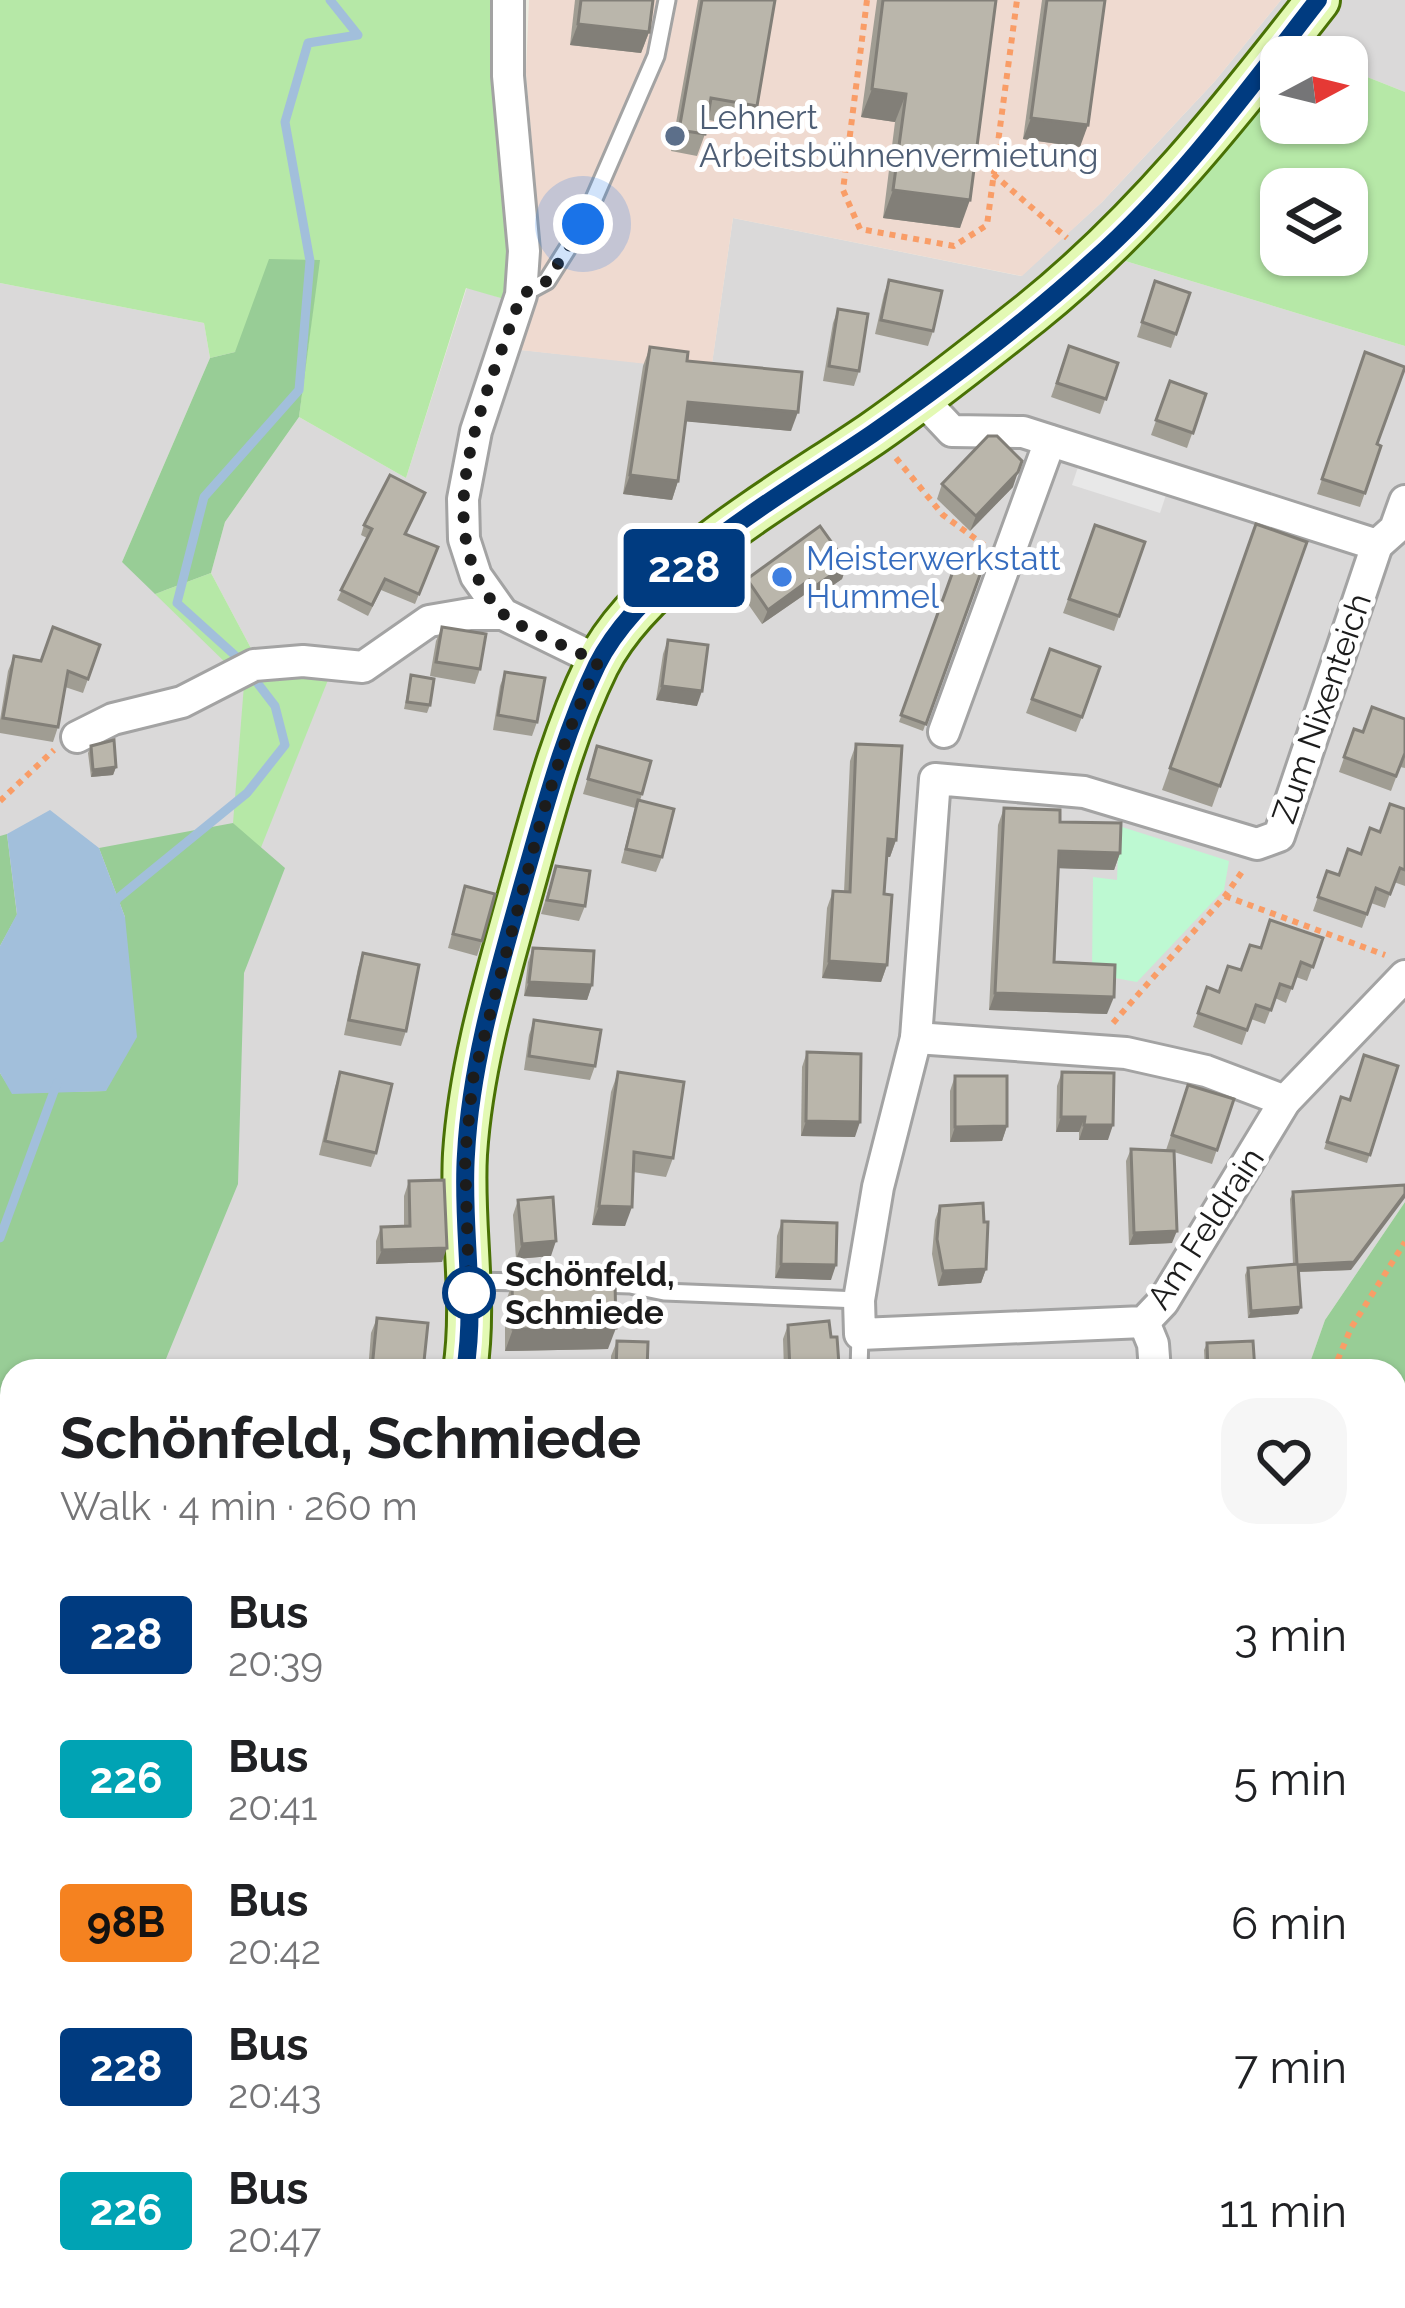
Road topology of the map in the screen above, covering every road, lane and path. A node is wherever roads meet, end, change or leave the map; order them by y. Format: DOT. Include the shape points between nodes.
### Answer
graph roads {
  1 [pos="508,0"];
  2 [pos="668,0"];
  3 [pos="867,0"];
  4 [pos="1016,0"];
  5 [pos="1318,0"];
  6 [pos="992,174"];
  7 [pos="1093,261"];
  8 [pos="521,295"];
  9 [pos="921,398"];
  10 [pos="875,432"];
  11 [pos="1049,441"];
  12 [pos="1405,501"];
  13 [pos="1377,545"];
  14 [pos="1004,560"];
  15 [pos="503,614"];
  16 [pos="598,662"];
  17 [pos="944,732"];
  18 [pos="77,737"];
  19 [pos="0,801"];
  20 [pos="1249,842"];
  21 [pos="1225,896"];
  22 [pos="1405,962"];
  23 [pos="1405,976"];
  24 [pos="916,1038"];
  25 [pos="1089,1050"];
  26 [pos="1285,1101"];
  27 [pos="1405,1242"];
  28 [pos="469,1281"];
  29 [pos="859,1300"];
  30 [pos="1144,1322"];
  31 [pos="860,1334"];
  32 [pos="466,1359"];
  33 [pos="859,1359"];
  34 [pos="1154,1359"];
  35 [pos="1338,1359"];
  1 -- 8 [label="street"];
  2 -- 8 [label="lane" via="656,56 583,224 547,281"];
  3 -- 6 [label="path" via="843,190 860,229 954,246 988,225"];
  4 -- 6 [label="path"];
  5 -- 7 [label="street" via="1213,135"];
  6 -- 7 [label="path"];
  7 -- 9 [label="street"];
  8 -- 15 [label="street" via="476,431 463,499 476,576"];
  9 -- 10 [label="street"];
  9 -- 11 [label="street" via="952,431 1023,432"];
  10 -- 14 [label="path" via="943,514"];
  10 -- 16 [label="street" via="668,581"];
  11 -- 13 [label="street"];
  11 -- 14 [label="street"];
  12 -- 13 [label="street" via="1395,530"];
  13 -- 20 [label="street, Zum Nixenteich" via="1279,836"];
  14 -- 17 [label="street"];
  15 -- 16 [label="street"];
  15 -- 18 [label="street" via="429,622 363,667 303,661 244,669 182,702"];
  16 -- 28 [label="street" via="543,813 473,1079 465,1156"];
  18 -- 19 [label="path"];
  20 -- 21 [label="path" via="1243,874"];
  20 -- 24 [label="street, Zum Nixenteich" via="1084,792 935,779"];
  21 -- 22 [label="path"];
  21 -- 25 [label="path"];
  23 -- 26 [label="street, Am Feldrain"];
  24 -- 25 [label="street"];
  24 -- 29 [label="street, Zum Nixenteich"];
  25 -- 26 [label="street" via="1206,1071"];
  26 -- 30 [label="street, Am Feldrain"];
  27 -- 35 [label="path"];
  28 -- 29 [label="lane"];
  28 -- 32 [label="street"];
  29 -- 31 [label="street, Zum Nixenteich"];
  30 -- 31 [label="street, Am Feldrain"];
  30 -- 34 [label="street"];
  31 -- 33 [label="lane"];
}
